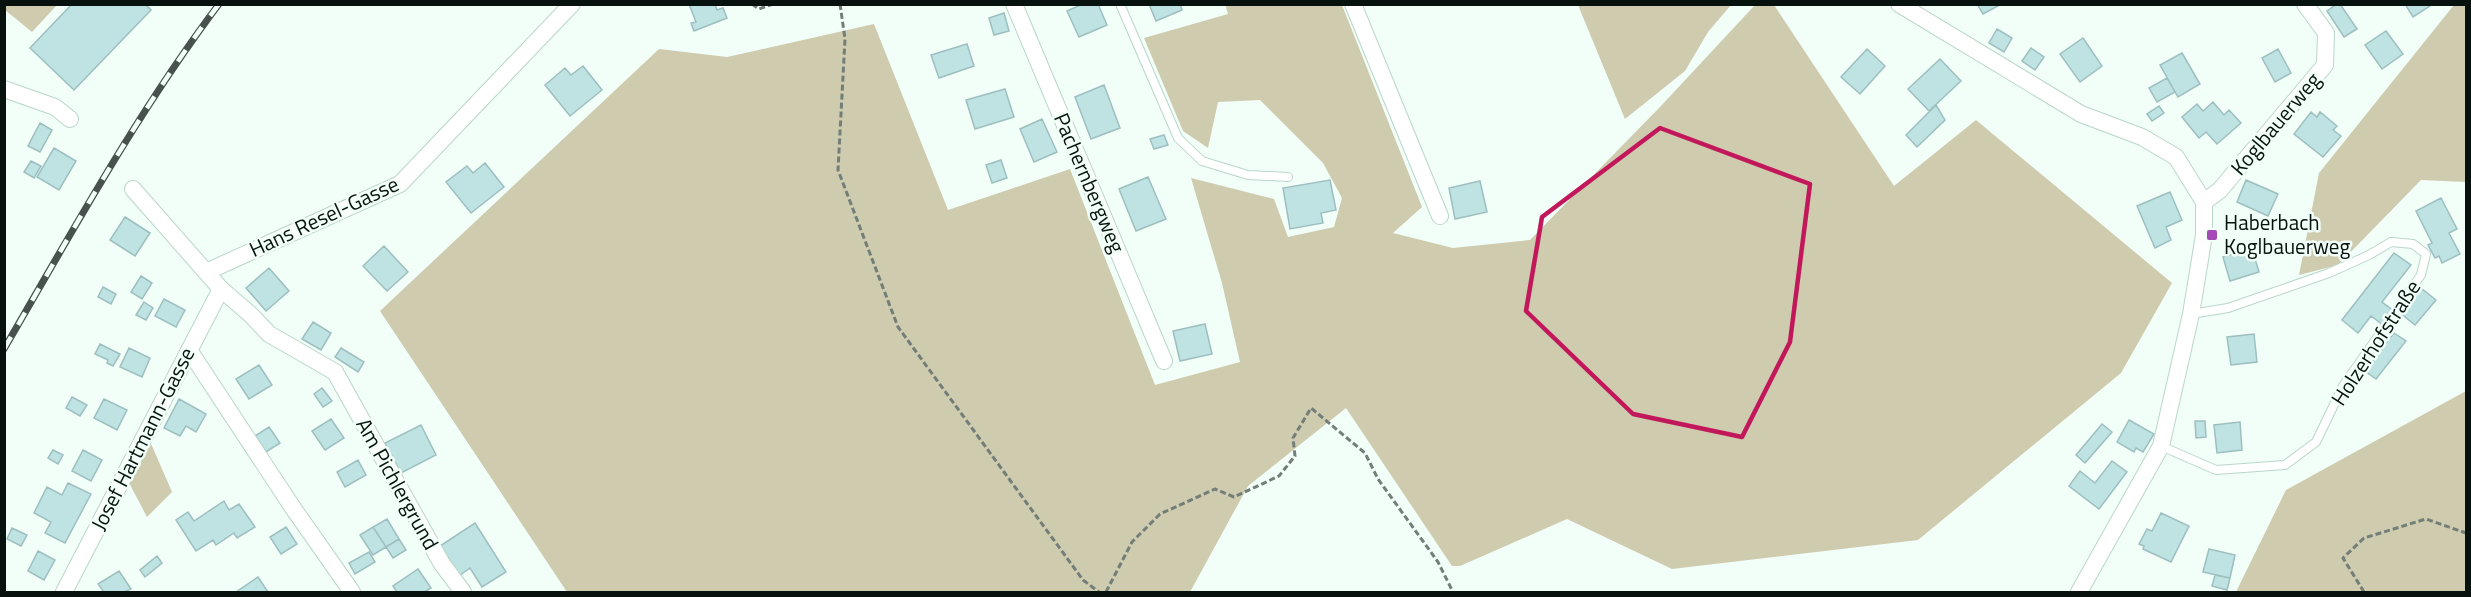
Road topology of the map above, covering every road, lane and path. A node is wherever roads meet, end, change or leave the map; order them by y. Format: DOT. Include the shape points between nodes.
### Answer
graph roads {
  1 [pos="572,4"];
  2 [pos="752,4"];
  3 [pos="773,4"];
  4 [pos="840,4"];
  5 [pos="1014,4"];
  6 [pos="1120,4"];
  7 [pos="1353,4"];
  8 [pos="1899,4"];
  9 [pos="2306,4"];
  10 [pos="4,89"];
  11 [pos="70,118"];
  12 [pos="1288,177"];
  13 [pos="133,189"];
  14 [pos="2204,202"];
  15 [pos="1440,216"];
  16 [pos="206,272"];
  17 [pos="220,289"];
  18 [pos="2190,314"];
  19 [pos="189,350"];
  20 [pos="1164,361"];
  21 [pos="2161,446"];
  22 [pos="2466,533"];
  23 [pos="66,592"];
  24 [pos="352,592"];
  25 [pos="463,592"];
  26 [pos="1100,592"];
  27 [pos="1106,592"];
  28 [pos="1453,592"];
  29 [pos="2079,592"];
  30 [pos="2364,592"];
  1 -- 16 [label="street, Hans Resel-Gasse" via="400,184"];
  2 -- 3 [label="path" via="759,9"];
  4 -- 26 [label="path" via="845,39 838,170 898,327 1083,580"];
  5 -- 20 [label="street, Pachernbergweg"];
  6 -- 12 [label="lane" via="1178,138 1202,161 1248,175"];
  7 -- 15 [label="street"];
  8 -- 14 [label="street" via="2081,114 2142,137 2176,157"];
  9 -- 14 [label="street, Koglbauerweg" via="2325,33 2325,65 2220,190"];
  10 -- 11 [label="street" via="55,107"];
  13 -- 16 [label="street"];
  14 -- 18 [label="street" via="2205,235"];
  16 -- 17 [label="street"];
  17 -- 19 [label="street, Josef Hartmann-Gasse"];
  17 -- 25 [label="street, Am Pichlergrund" via="269,334 335,372 442,564"];
  18 -- 21 [label="street"];
  18 -- 21 [label="lane, Holzerhofstraße" via="2228,308 2329,273 2391,242 2413,244 2426,254 2421,275 2343,386 2316,442 2284,465 2216,470"];
  19 -- 23 [label="street, Josef Hartmann-Gasse"];
  19 -- 24 [label="street"];
  21 -- 29 [label="street"];
  22 -- 30 [label="path" via="2426,519 2364,538 2343,558"];
  27 -- 28 [label="path" via="1132,542 1160,514 1215,489 1234,497 1279,476 1295,456 1293,438 1311,408 1365,453 1378,478 1438,562"];
}
